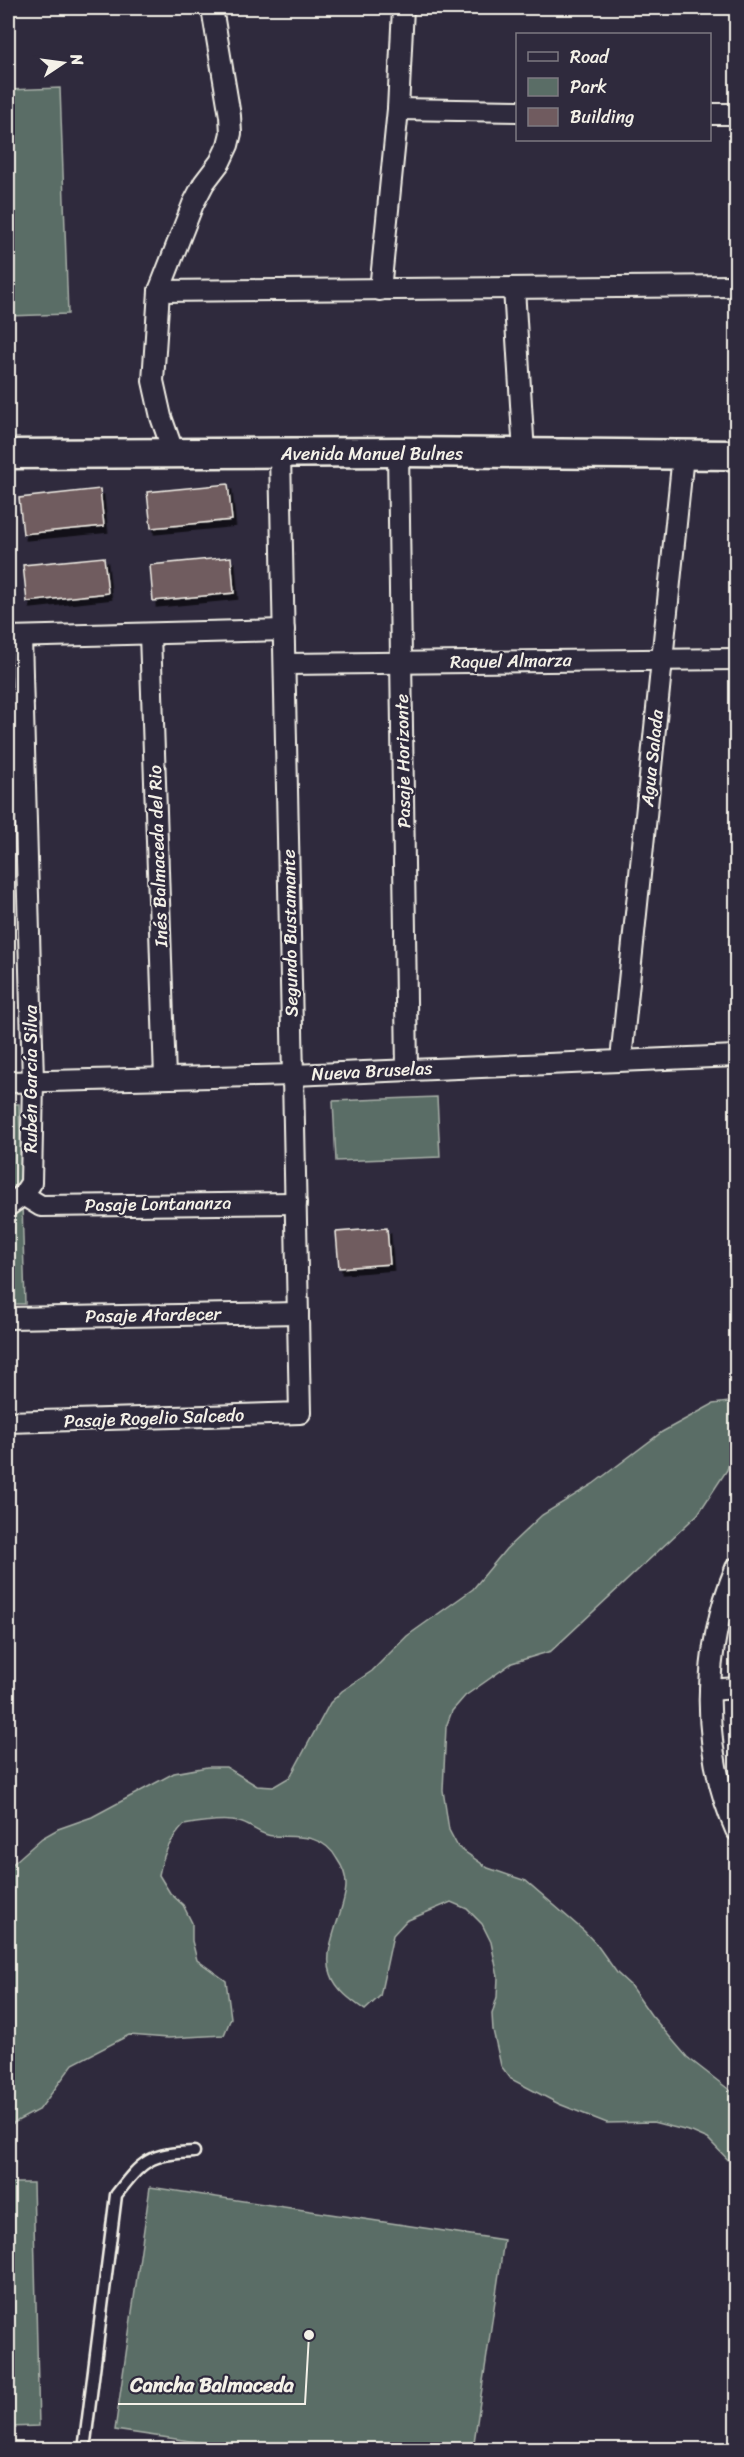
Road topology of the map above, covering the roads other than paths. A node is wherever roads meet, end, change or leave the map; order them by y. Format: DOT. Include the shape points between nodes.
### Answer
graph roads {
  1 [pos="212,8"];
  2 [pos="403,8"];
  3 [pos="398,109"];
  4 [pos="516,111"];
  5 [pos="711,114"];
  6 [pos="736,114"];
  7 [pos="736,286"];
  8 [pos="514,288"];
  9 [pos="380,290"];
  10 [pos="159,291"];
  11 [pos="398,452"];
  12 [pos="8,454"];
  13 [pos="174,454"];
  14 [pos="280,454"];
  15 [pos="524,454"];
  16 [pos="683,455"];
  17 [pos="736,455"];
  18 [pos="284,630"];
  19 [pos="150,634"];
  20 [pos="14,637"];
  21 [pos="736,659"];
  22 [pos="662,660"];
  23 [pos="402,662"];
  24 [pos="285,664"];
  25 [pos="736,1056"];
  26 [pos="621,1060"];
  27 [pos="407,1069"];
  28 [pos="293,1074"];
  29 [pos="165,1078"];
  30 [pos="33,1081"];
  31 [pos="8,1082"];
  32 [pos="15,1201"];
  33 [pos="296,1203"];
  34 [pos="298,1313"];
  35 [pos="8,1318"];
  36 [pos="300,1413"];
  37 [pos="8,1422"];
  38 [pos="736,1568"];
  39 [pos="736,1688"];
  40 [pos="710,1690"];
  41 [pos="736,1830"];
  42 [pos="194,2152"];
  43 [pos="84,2450"];
  1 -- 10 [label="street" via="231,133 220,162 194,204"];
  2 -- 3 [label="street"];
  3 -- 4 [label="street"];
  3 -- 9 [label="street"];
  5 -- 6 [label="street"];
  7 -- 8 [label="street"];
  8 -- 9 [label="street"];
  8 -- 15 [label="street"];
  9 -- 10 [label="street"];
  10 -- 13 [label="street" via="153,381"];
  11 -- 14 [label="street, Avenida Manuel Bulnes"];
  11 -- 15 [label="street, Avenida Manuel Bulnes"];
  11 -- 23 [label="street, Pasaje Horizonte"];
  12 -- 13 [label="street, Avenida Manuel Bulnes"];
  13 -- 14 [label="street, Avenida Manuel Bulnes"];
  14 -- 18 [label="street, Segundo Bustamante"];
  15 -- 16 [label="street, Avenida Manuel Bulnes"];
  16 -- 17 [label="street, Avenida Manuel Bulnes"];
  16 -- 22 [label="street, Agua Salada"];
  18 -- 19 [label="street"];
  18 -- 24 [label="street, Segundo Bustamante"];
  19 -- 20 [label="street"];
  19 -- 29 [label="street, Inés Balmaceda del Rio"];
  20 -- 30 [label="street, Rubén García Silva"];
  21 -- 22 [label="street, Raquel Almarza"];
  22 -- 23 [label="street, Raquel Almarza"];
  22 -- 26 [label="street, Agua Salada"];
  23 -- 24 [label="street, Raquel Almarza"];
  23 -- 27 [label="street, Pasaje Horizonte"];
  24 -- 28 [label="street, Segundo Bustamante"];
  25 -- 26 [label="street, Nueva Bruselas"];
  26 -- 27 [label="street, Nueva Bruselas"];
  27 -- 28 [label="street, Nueva Bruselas"];
  28 -- 29 [label="street, Nueva Bruselas"];
  28 -- 33 [label="street, Segundo Bustamante"];
  29 -- 30 [label="street, Nueva Bruselas"];
  30 -- 31 [label="street, Nueva Bruselas"];
  30 -- 32 [label="street, Rubén García Silva" via="31,1183"];
  32 -- 33 [label="street, Pasaje Lontananza" via="41,1206"];
  33 -- 34 [label="street, Segundo Bustamante"];
  34 -- 35 [label="street, Pasaje Atardecer"];
  34 -- 36 [label="street, Segundo Bustamante"];
  36 -- 37 [label="street, Pasaje Rogelio Salcedo"];
  38 -- 40 [label="street" via="716,1636"];
  39 -- 40 [label="street"];
  40 -- 41 [label="street" via="715,1762"];
  42 -- 43 [label="lane" via="165,2153 138,2166 116,2195"];
}
